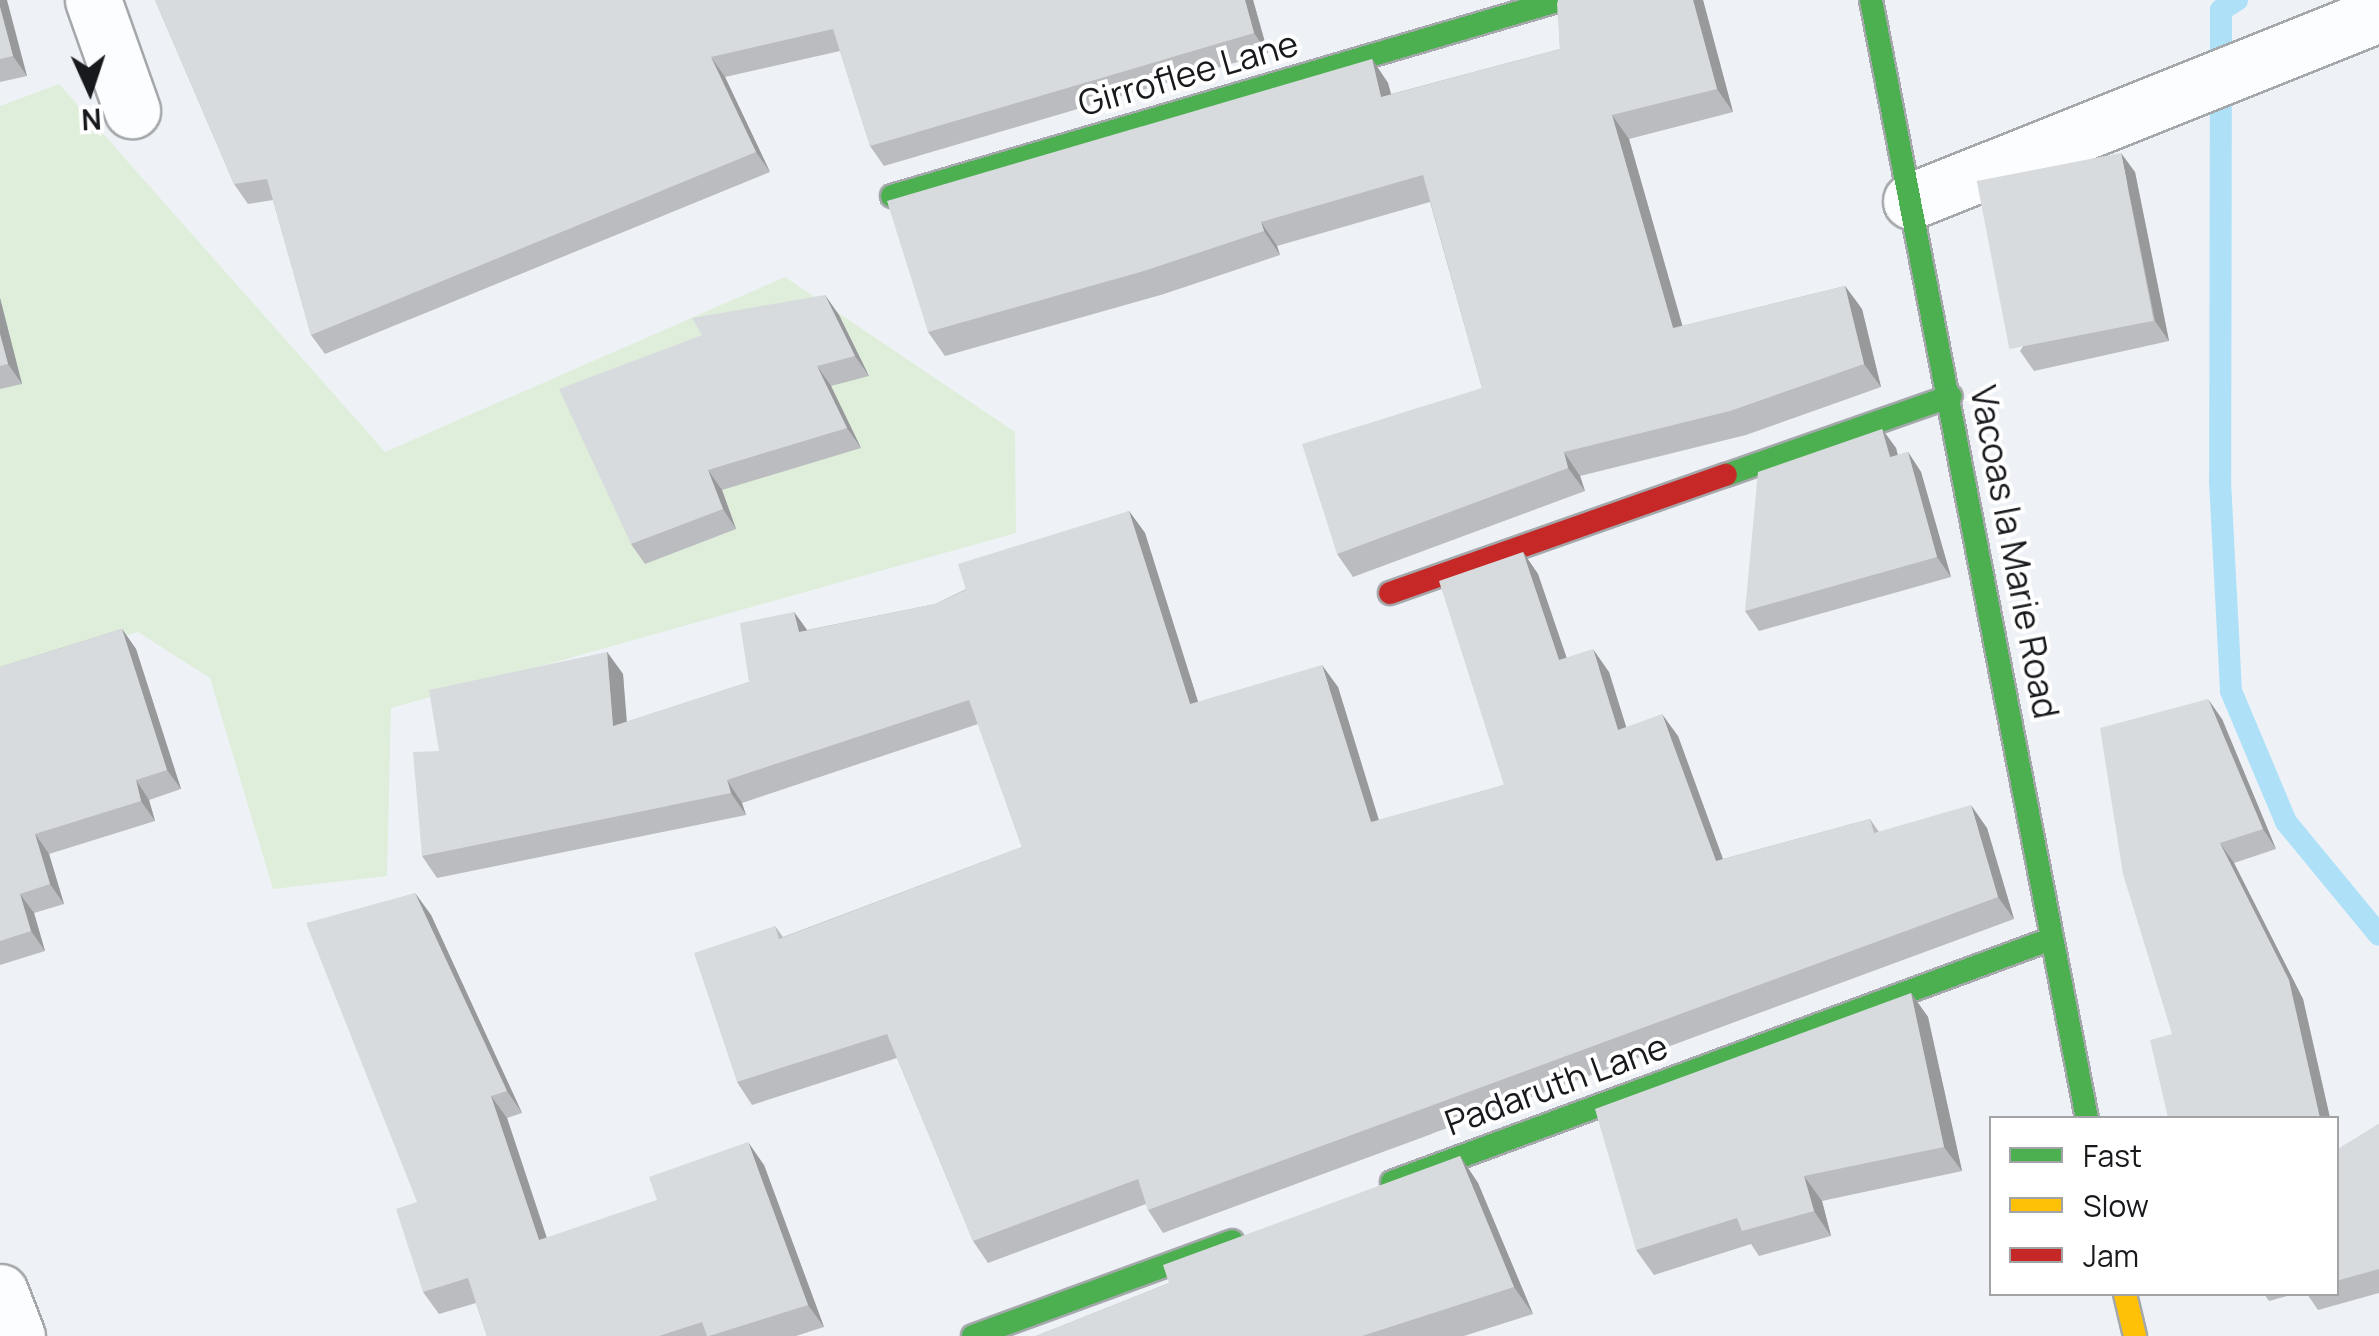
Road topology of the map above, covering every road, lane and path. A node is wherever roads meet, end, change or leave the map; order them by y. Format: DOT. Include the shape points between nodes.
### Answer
graph roads {
  1 [pos="93,0"];
  2 [pos="1560,0"];
  3 [pos="1871,0"];
  4 [pos="2379,14"];
  5 [pos="132,110"];
  6 [pos="892,196"];
  7 [pos="1911,200"];
  8 [pos="1951,396"];
  9 [pos="1390,593"];
  10 [pos="2051,939"];
  11 [pos="2087,1116"];
  12 [pos="1363,1192"];
  13 [pos="1252,1233"];
  14 [pos="0,1292"];
  15 [pos="2126,1296"];
  16 [pos="17,1336"];
  17 [pos="973,1336"];
  18 [pos="2135,1336"];
  1 -- 5 [label="street"];
  2 -- 6 [label="street, Girroflee Lane"];
  3 -- 7 [label="street, Vacoas la Marie Road"];
  4 -- 7 [label="street"];
  7 -- 8 [label="street, Vacoas la Marie Road"];
  8 -- 9 [label="street"];
  8 -- 10 [label="street, Vacoas la Marie Road"];
  10 -- 11 [label="street, Vacoas la Marie Road"];
  10 -- 12 [label="street, Padaruth Lane"];
  13 -- 17 [label="street"];
  14 -- 16 [label="street"];
  15 -- 18 [label="street"];
}
